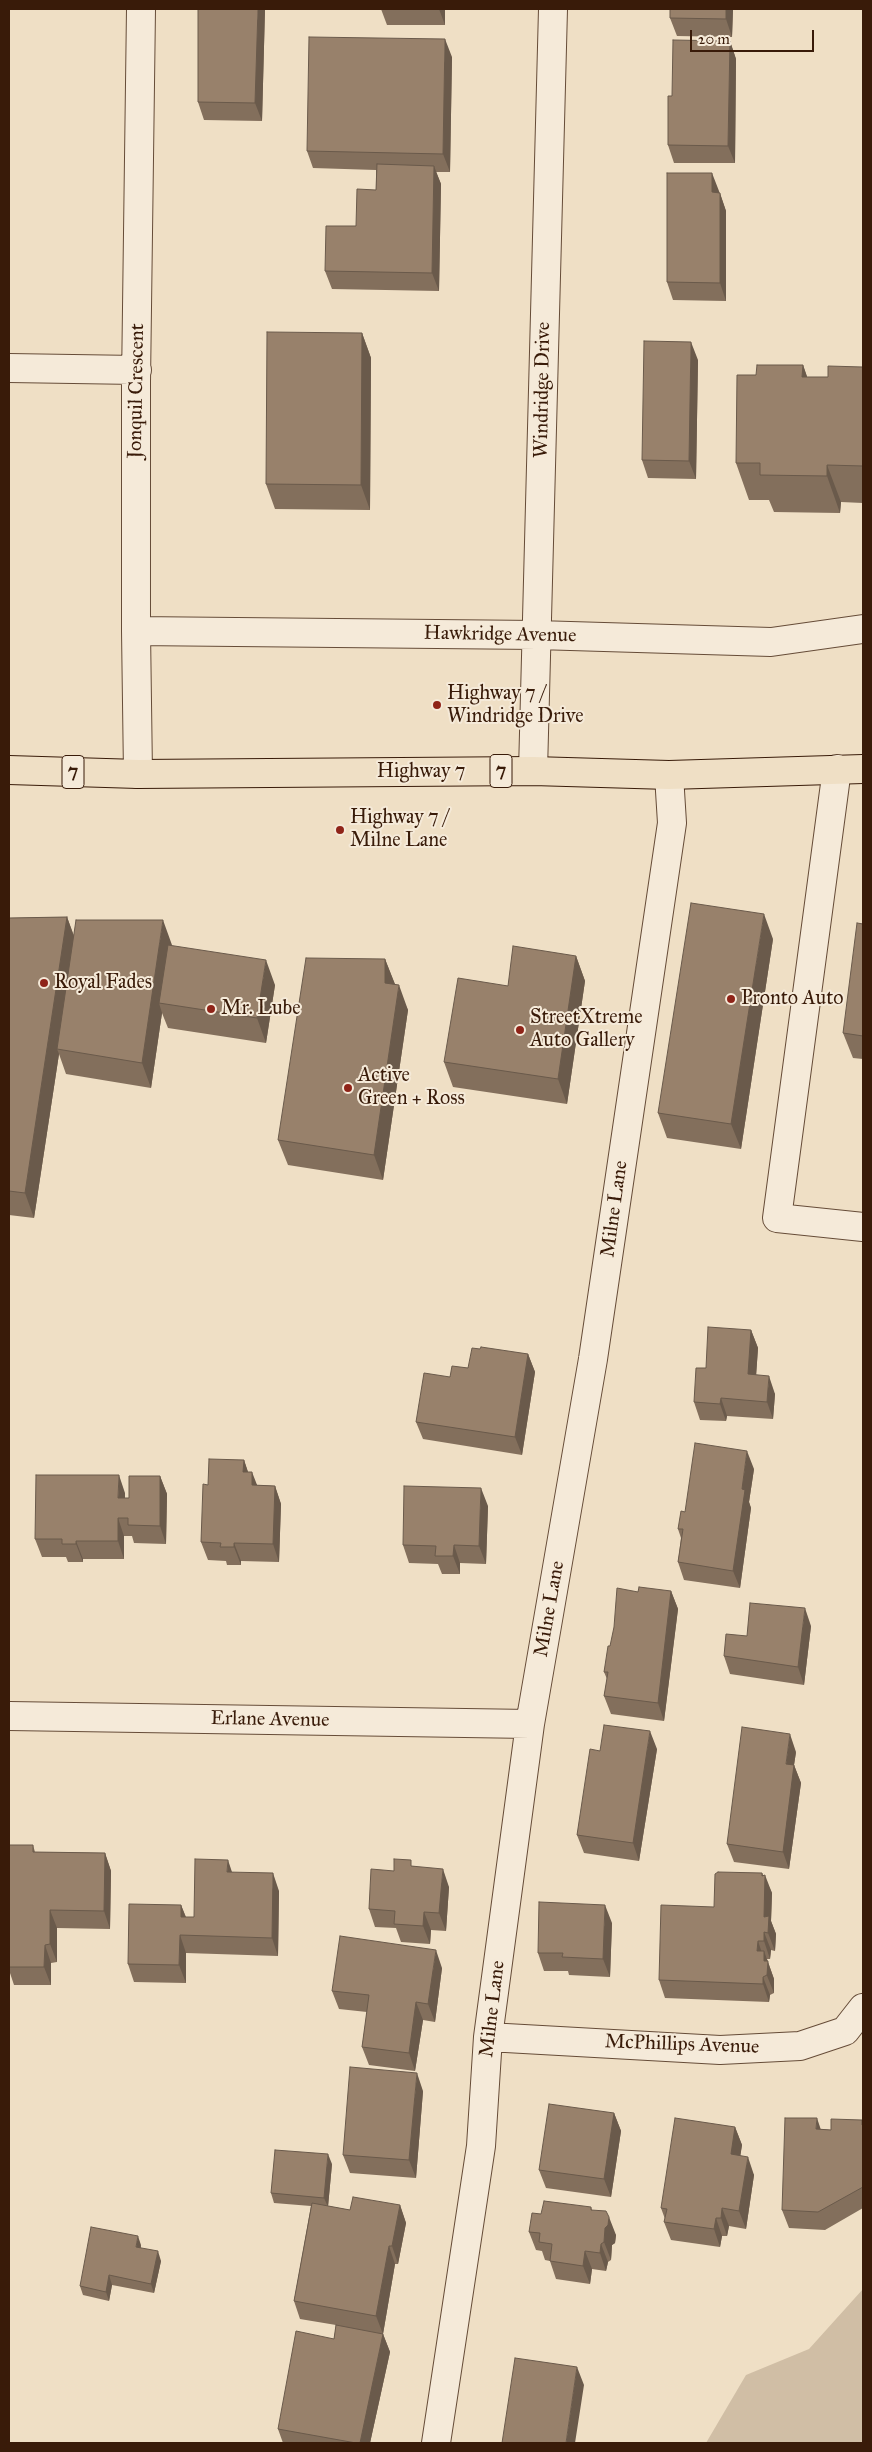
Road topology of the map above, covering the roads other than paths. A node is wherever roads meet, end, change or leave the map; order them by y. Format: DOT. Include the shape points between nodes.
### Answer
graph roads {
  1 [pos="141,9"];
  2 [pos="553,9"];
  3 [pos="9,368"];
  4 [pos="137,370"];
  5 [pos="863,629"];
  6 [pos="136,632"];
  7 [pos="537,635"];
  8 [pos="850,769"];
  9 [pos="9,770"];
  10 [pos="534,771"];
  11 [pos="138,774"];
  12 [pos="669,775"];
  13 [pos="863,1227"];
  14 [pos="9,1716"];
  15 [pos="530,1724"];
  16 [pos="863,2008"];
  17 [pos="488,2037"];
  18 [pos="436,2443"];
  1 -- 4 [label="street, Jonquil Crescent"];
  2 -- 7 [label="street, Windridge Drive"];
  3 -- 4 [label="street"];
  4 -- 6 [label="street, Jonquil Crescent"];
  5 -- 7 [label="street, Hawkridge Avenue" via="771,642"];
  6 -- 7 [label="street, Hawkridge Avenue"];
  6 -- 11 [label="street, Jonquil Crescent"];
  7 -- 10 [label="street, Windridge Drive"];
  8 -- 12 [label="main road, Highway 7 / 7"];
  8 -- 13 [label="street" via="777,1218"];
  9 -- 11 [label="main road, Highway 7 / 7"];
  10 -- 11 [label="main road, Highway 7 / 7"];
  10 -- 12 [label="main road, Highway 7 / 7"];
  12 -- 15 [label="street, Milne Lane" via="672,823 593,1359"];
  14 -- 15 [label="street, Erlane Avenue"];
  15 -- 17 [label="street, Milne Lane"];
  16 -- 17 [label="street, McPhillips Avenue" via="845,2031 800,2046 720,2050"];
  17 -- 18 [label="street, Milne Lane" via="481,2146"];
}
